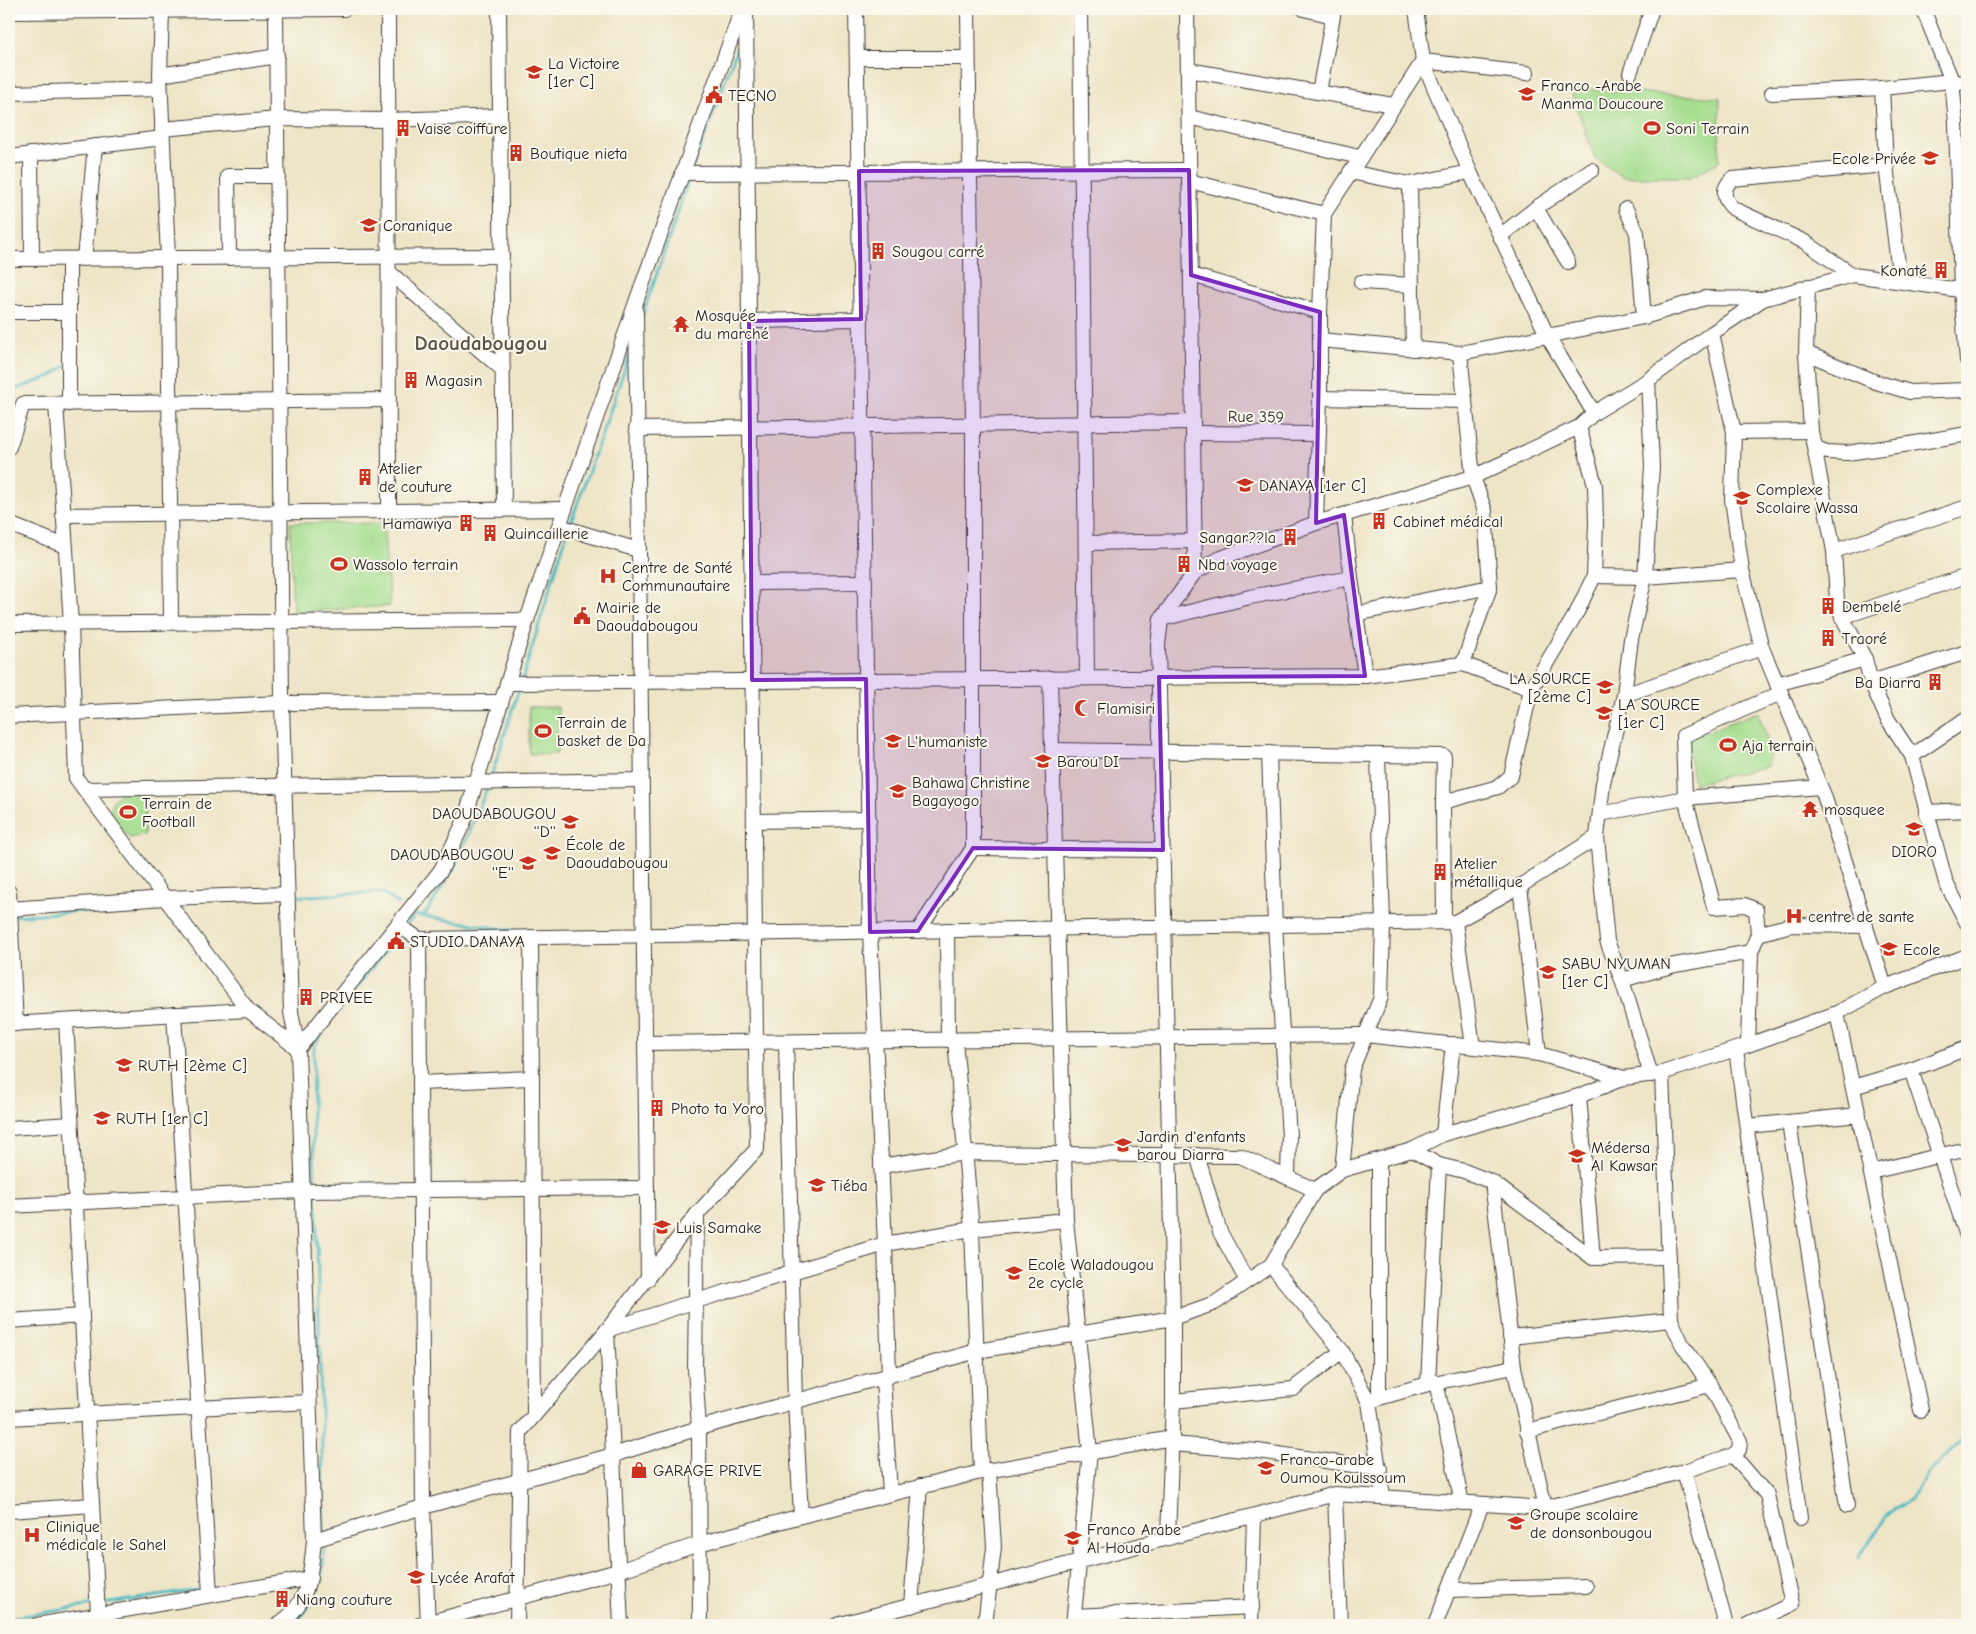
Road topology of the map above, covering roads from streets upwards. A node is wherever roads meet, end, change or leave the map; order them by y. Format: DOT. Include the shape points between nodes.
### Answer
graph roads {
  1 [pos="276,9"];
  2 [pos="332,9"];
  3 [pos="344,9"];
  4 [pos="388,9"];
  5 [pos="499,9"];
  6 [pos="742,9"];
  7 [pos="746,9"];
  8 [pos="856,9"];
  9 [pos="968,9"];
  10 [pos="1080,9"];
  11 [pos="1187,9"];
  12 [pos="1304,9"];
  13 [pos="1416,9"];
  14 [pos="1652,9"];
  15 [pos="1923,9"];
  16 [pos="162,10"];
  17 [pos="9,12"];
  18 [pos="277,56"];
  19 [pos="857,58"];
  20 [pos="968,58"];
  21 [pos="1423,61"];
  22 [pos="1188,70"];
  23 [pos="1527,74"];
  24 [pos="1630,74"];
  25 [pos="1952,81"];
  26 [pos="160,82"];
  27 [pos="1967,84"];
  28 [pos="1882,88"];
  29 [pos="1319,92"];
  30 [pos="9,93"];
  31 [pos="1772,93"];
  32 [pos="1393,106"];
  33 [pos="500,116"];
  34 [pos="1189,117"];
  35 [pos="278,119"];
  36 [pos="389,120"];
  37 [pos="162,134"];
  38 [pos="95,146"];
  39 [pos="31,154"];
  40 [pos="9,157"];
  41 [pos="1359,158"];
  42 [pos="1886,165"];
  43 [pos="1082,170"];
  44 [pos="1592,170"];
  45 [pos="859,171"];
  46 [pos="969,171"];
  47 [pos="747,172"];
  48 [pos="1350,172"];
  49 [pos="1470,172"];
  50 [pos="682,173"];
  51 [pos="278,176"];
  52 [pos="1190,176"];
  53 [pos="1410,184"];
  54 [pos="1536,208"];
  55 [pos="1626,209"];
  56 [pos="1324,214"];
  57 [pos="1500,236"];
  58 [pos="389,256"];
  59 [pos="502,256"];
  60 [pos="278,257"];
  61 [pos="168,258"];
  62 [pos="229,258"];
  63 [pos="9,259"];
  64 [pos="32,259"];
  65 [pos="69,259"];
  66 [pos="84,259"];
  67 [pos="1568,262"];
  68 [pos="389,272"];
  69 [pos="1191,275"];
  70 [pos="1853,275"];
  71 [pos="1900,280"];
  72 [pos="1361,282"];
  73 [pos="1412,285"];
  74 [pos="1808,286"];
  75 [pos="1964,291"];
  76 [pos="1763,299"];
  77 [pos="636,302"];
  78 [pos="9,312"];
  79 [pos="69,312"];
  80 [pos="1320,312"];
  81 [pos="1644,317"];
  82 [pos="861,319"];
  83 [pos="749,321"];
  84 [pos="1712,332"];
  85 [pos="1548,337"];
  86 [pos="1320,340"];
  87 [pos="1413,349"];
  88 [pos="1460,353"];
  89 [pos="1806,353"];
  90 [pos="1967,360"];
  91 [pos="503,370"];
  92 [pos="1648,380"];
  93 [pos="1967,390"];
  94 [pos="1320,398"];
  95 [pos="389,400"];
  96 [pos="280,401"];
  97 [pos="1464,401"];
  98 [pos="169,403"];
  99 [pos="62,404"];
  100 [pos="1594,412"];
  101 [pos="1084,423"];
  102 [pos="973,424"];
  103 [pos="863,426"];
  104 [pos="750,427"];
  105 [pos="1193,427"];
  106 [pos="1579,427"];
  107 [pos="636,429"];
  108 [pos="1811,431"];
  109 [pos="1734,432"];
  110 [pos="1318,434"];
  111 [pos="1967,434"];
  112 [pos="9,447"];
  113 [pos="1473,477"];
  114 [pos="1967,507"];
  115 [pos="504,509"];
  116 [pos="565,509"];
  117 [pos="389,511"];
  118 [pos="280,512"];
  119 [pos="170,514"];
  120 [pos="63,515"];
  121 [pos="1344,515"];
  122 [pos="1316,523"];
  123 [pos="9,524"];
  124 [pos="559,526"];
  125 [pos="1194,541"];
  126 [pos="1086,543"];
  127 [pos="65,546"];
  128 [pos="638,550"];
  129 [pos="1834,551"];
  130 [pos="1742,570"];
  131 [pos="1195,572"];
  132 [pos="1594,576"];
  133 [pos="1967,576"];
  134 [pos="1645,577"];
  135 [pos="1351,578"];
  136 [pos="865,582"];
  137 [pos="751,583"];
  138 [pos="1490,587"];
  139 [pos="1356,614"];
  140 [pos="1842,617"];
  141 [pos="1161,619"];
  142 [pos="527,620"];
  143 [pos="171,622"];
  144 [pos="281,622"];
  145 [pos="71,623"];
  146 [pos="9,624"];
  147 [pos="1762,648"];
  148 [pos="1967,652"];
  149 [pos="1865,659"];
  150 [pos="1463,664"];
  151 [pos="1365,676"];
  152 [pos="1159,677"];
  153 [pos="1050,678"];
  154 [pos="1087,678"];
  155 [pos="866,679"];
  156 [pos="974,679"];
  157 [pos="752,680"];
  158 [pos="640,681"];
  159 [pos="1871,682"];
  160 [pos="507,683"];
  161 [pos="1531,689"];
  162 [pos="1779,689"];
  163 [pos="1624,695"];
  164 [pos="501,702"];
  165 [pos="282,703"];
  166 [pos="73,713"];
  167 [pos="9,716"];
  168 [pos="1967,719"];
  169 [pos="1053,750"];
  170 [pos="1160,751"];
  171 [pos="1269,753"];
  172 [pos="1378,755"];
  173 [pos="1912,756"];
  174 [pos="641,780"];
  175 [pos="476,784"];
  176 [pos="284,786"];
  177 [pos="1820,787"];
  178 [pos="84,789"];
  179 [pos="1685,798"];
  180 [pos="1442,802"];
  181 [pos="1967,810"];
  182 [pos="1926,812"];
  183 [pos="1600,814"];
  184 [pos="869,819"];
  185 [pos="754,821"];
  186 [pos="1597,837"];
  187 [pos="973,848"];
  188 [pos="1056,849"];
  189 [pos="1163,850"];
  190 [pos="1520,886"];
  191 [pos="9,892"];
  192 [pos="287,894"];
  193 [pos="165,898"];
  194 [pos="9,909"];
  195 [pos="1449,922"];
  196 [pos="1967,923"];
  197 [pos="1383,924"];
  198 [pos="1276,925"];
  199 [pos="398,926"];
  200 [pos="1866,926"];
  201 [pos="1164,927"];
  202 [pos="1058,928"];
  203 [pos="947,930"];
  204 [pos="918,931"];
  205 [pos="870,932"];
  206 [pos="755,934"];
  207 [pos="1758,934"];
  208 [pos="643,936"];
  209 [pos="530,937"];
  210 [pos="419,939"];
  211 [pos="1750,952"];
  212 [pos="1967,956"];
  213 [pos="1622,980"];
  214 [pos="1885,987"];
  215 [pos="248,1010"];
  216 [pos="1837,1013"];
  217 [pos="174,1014"];
  218 [pos="66,1021"];
  219 [pos="12,1024"];
  220 [pos="1365,1035"];
  221 [pos="1284,1036"];
  222 [pos="1167,1038"];
  223 [pos="1061,1039"];
  224 [pos="951,1040"];
  225 [pos="875,1041"];
  226 [pos="756,1042"];
  227 [pos="786,1042"];
  228 [pos="645,1043"];
  229 [pos="1453,1044"];
  230 [pos="1473,1046"];
  231 [pos="1742,1047"];
  232 [pos="1967,1048"];
  233 [pos="298,1049"];
  234 [pos="1539,1054"];
  235 [pos="1910,1070"];
  236 [pos="1656,1074"];
  237 [pos="532,1078"];
  238 [pos="1624,1078"];
  239 [pos="421,1084"];
  240 [pos="1853,1087"];
  241 [pos="1579,1096"];
  242 [pos="1859,1115"];
  243 [pos="1789,1122"];
  244 [pos="71,1124"];
  245 [pos="1747,1126"];
  246 [pos="9,1128"];
  247 [pos="1443,1134"];
  248 [pos="1967,1149"];
  249 [pos="1412,1150"];
  250 [pos="966,1153"];
  251 [pos="1063,1154"];
  252 [pos="1170,1155"];
  253 [pos="1196,1155"];
  254 [pos="1940,1156"];
  255 [pos="1379,1160"];
  256 [pos="1439,1165"];
  257 [pos="881,1166"];
  258 [pos="1342,1170"];
  259 [pos="1871,1172"];
  260 [pos="1288,1176"];
  261 [pos="1492,1182"];
  262 [pos="647,1188"];
  263 [pos="532,1189"];
  264 [pos="422,1190"];
  265 [pos="1315,1190"];
  266 [pos="302,1191"];
  267 [pos="185,1196"];
  268 [pos="76,1202"];
  269 [pos="9,1206"];
  270 [pos="697,1214"];
  271 [pos="1066,1220"];
  272 [pos="972,1229"];
  273 [pos="1967,1236"];
  274 [pos="885,1244"];
  275 [pos="1669,1257"];
  276 [pos="1592,1258"];
  277 [pos="1271,1265"];
  278 [pos="791,1273"];
  279 [pos="648,1279"];
  280 [pos="1247,1281"];
  281 [pos="696,1301"];
  282 [pos="82,1316"];
  283 [pos="1173,1318"];
  284 [pos="1671,1320"];
  285 [pos="9,1321"];
  286 [pos="607,1330"];
  287 [pos="1078,1334"];
  288 [pos="1510,1337"];
  289 [pos="977,1351"];
  290 [pos="1342,1351"];
  291 [pos="1514,1367"];
  292 [pos="886,1377"];
  293 [pos="1432,1383"];
  294 [pos="1710,1385"];
  295 [pos="1374,1400"];
  296 [pos="1173,1401"];
  297 [pos="308,1402"];
  298 [pos="794,1402"];
  299 [pos="198,1407"];
  300 [pos="1921,1410"];
  301 [pos="87,1414"];
  302 [pos="534,1415"];
  303 [pos="9,1418"];
  304 [pos="699,1428"];
  305 [pos="1527,1431"];
  306 [pos="1172,1441"];
  307 [pos="1090,1452"];
  308 [pos="613,1455"];
  309 [pos="1733,1455"];
  310 [pos="1380,1469"];
  311 [pos="985,1471"];
  312 [pos="1684,1471"];
  313 [pos="519,1481"];
  314 [pos="920,1486"];
  315 [pos="890,1494"];
  316 [pos="1335,1494"];
  317 [pos="1383,1497"];
  318 [pos="1462,1503"];
  319 [pos="1482,1504"];
  320 [pos="92,1505"];
  321 [pos="1847,1506"];
  322 [pos="423,1508"];
  323 [pos="1545,1508"];
  324 [pos="9,1511"];
  325 [pos="801,1516"];
  326 [pos="1254,1516"];
  327 [pos="1800,1518"];
  328 [pos="1168,1538"];
  329 [pos="314,1540"];
  330 [pos="699,1544"];
  331 [pos="1080,1562"];
  332 [pos="618,1571"];
  333 [pos="310,1578"];
  334 [pos="990,1585"];
  335 [pos="1586,1586"];
  336 [pos="1449,1590"];
  337 [pos="210,1594"];
  338 [pos="518,1598"];
  339 [pos="911,1606"];
  340 [pos="1252,1607"];
  341 [pos="100,1620"];
  342 [pos="1074,1620"];
  343 [pos="281,1624"];
  344 [pos="37,1625"];
  345 [pos="425,1625"];
  346 [pos="518,1625"];
  347 [pos="621,1625"];
  348 [pos="700,1625"];
  349 [pos="837,1625"];
  350 [pos="985,1625"];
  351 [pos="1252,1625"];
  352 [pos="1340,1625"];
  353 [pos="1436,1625"];
  354 [pos="1726,1625"];
  355 [pos="1748,1625"];
  1 -- 2 [label="street"];
  1 -- 16 [label="street"];
  1 -- 18 [label="street"];
  2 -- 3 [label="street"];
  4 -- 36 [label="street"];
  5 -- 33 [label="street"];
  6 -- 50 [label="street"];
  7 -- 47 [label="street"];
  8 -- 19 [label="street"];
  9 -- 20 [label="street"];
  10 -- 43 [label="street"];
  11 -- 22 [label="street"];
  12 -- 29 [label="street" via="1333,16"];
  13 -- 21 [label="street"];
  14 -- 24 [label="street"];
  15 -- 25 [label="street"];
  16 -- 17 [label="street"];
  16 -- 26 [label="street"];
  18 -- 26 [label="street"];
  18 -- 35 [label="street"];
  19 -- 20 [label="street"];
  19 -- 45 [label="street"];
  20 -- 46 [label="street"];
  21 -- 23 [label="street"];
  21 -- 32 [label="street"];
  21 -- 49 [label="street"];
  22 -- 29 [label="street"];
  22 -- 34 [label="street"];
  25 -- 27 [label="street"];
  25 -- 28 [label="street"];
  25 -- 75 [label="street"];
  26 -- 30 [label="street"];
  26 -- 37 [label="street"];
  28 -- 31 [label="street"];
  28 -- 42 [label="street"];
  29 -- 32 [label="street"];
  32 -- 41 [label="street"];
  33 -- 36 [label="street"];
  33 -- 59 [label="street"];
  34 -- 41 [label="street"];
  34 -- 52 [label="street"];
  35 -- 36 [label="street"];
  35 -- 37 [label="street"];
  35 -- 51 [label="street"];
  36 -- 58 [label="street"];
  37 -- 38 [label="street"];
  37 -- 61 [label="street"];
  38 -- 39 [label="street"];
  38 -- 66 [label="street"];
  39 -- 40 [label="street"];
  39 -- 64 [label="street"];
  41 -- 48 [label="street"];
  42 -- 70 [label="street" via="1732,179 1726,185 1724,194 1734,209 1805,242"];
  42 -- 71 [label="street"];
  43 -- 46 [label="street"];
  43 -- 52 [label="street"];
  43 -- 101 [label="street"];
  44 -- 54 [label="street"];
  45 -- 46 [label="street"];
  45 -- 47 [label="street"];
  45 -- 82 [label="street"];
  46 -- 102 [label="street"];
  47 -- 50 [label="street"];
  47 -- 83 [label="street"];
  48 -- 53 [label="street"];
  48 -- 56 [label="street"];
  49 -- 53 [label="street"];
  49 -- 57 [label="street"];
  50 -- 77 [label="street"];
  51 -- 60 [label="street"];
  51 -- 62 [label="street" via="228,176"];
  52 -- 56 [label="street"];
  52 -- 69 [label="street"];
  53 -- 73 [label="street"];
  54 -- 57 [label="street"];
  54 -- 67 [label="street"];
  55 -- 81 [label="street" via="1637,233"];
  56 -- 80 [label="street"];
  57 -- 85 [label="street"];
  58 -- 59 [label="street"];
  58 -- 60 [label="street"];
  58 -- 68 [label="street"];
  59 -- 91 [label="street"];
  60 -- 62 [label="street"];
  60 -- 96 [label="street"];
  61 -- 62 [label="street"];
  61 -- 66 [label="street"];
  61 -- 98 [label="street"];
  63 -- 64 [label="street"];
  64 -- 65 [label="street"];
  65 -- 66 [label="street"];
  65 -- 79 [label="street"];
  68 -- 91 [label="street"];
  68 -- 95 [label="street"];
  69 -- 80 [label="street"];
  69 -- 105 [label="street"];
  70 -- 71 [label="street"];
  70 -- 74 [label="street"];
  71 -- 75 [label="street"];
  72 -- 73 [label="street"];
  73 -- 87 [label="street"];
  74 -- 76 [label="street"];
  74 -- 89 [label="street"];
  75 -- 90 [label="street"];
  76 -- 81 [label="street" via="1704,298"];
  76 -- 84 [label="street"];
  77 -- 107 [label="street"];
  77 -- 116 [label="street"];
  78 -- 79 [label="street"];
  79 -- 99 [label="street"];
  80 -- 86 [label="street"];
  81 -- 85 [label="street"];
  82 -- 83 [label="street"];
  82 -- 103 [label="street"];
  83 -- 104 [label="street"];
  84 -- 92 [label="street"];
  84 -- 109 [label="street"];
  85 -- 88 [label="street"];
  85 -- 100 [label="street"];
  86 -- 87 [label="street"];
  86 -- 94 [label="street"];
  87 -- 88 [label="street"];
  88 -- 97 [label="street"];
  89 -- 93 [label="street" via="1876,382 1910,392"];
  89 -- 108 [label="street"];
  91 -- 115 [label="street"];
  92 -- 100 [label="street"];
  92 -- 134 [label="street" via="1652,466"];
  94 -- 97 [label="street"];
  94 -- 110 [label="street"];
  95 -- 96 [label="street"];
  95 -- 117 [label="street"];
  96 -- 98 [label="street"];
  96 -- 118 [label="street"];
  97 -- 113 [label="street"];
  98 -- 99 [label="street"];
  98 -- 119 [label="street"];
  99 -- 112 [label="street" via="23,404"];
  99 -- 120 [label="street"];
  100 -- 106 [label="street"];
  101 -- 102 [label="street, Rue 359"];
  101 -- 105 [label="street, Rue 359"];
  101 -- 126 [label="street"];
  102 -- 103 [label="street, Rue 359"];
  102 -- 156 [label="street"];
  103 -- 104 [label="street, Rue 359"];
  103 -- 136 [label="street"];
  104 -- 107 [label="street, Rue 359"];
  104 -- 137 [label="street"];
  105 -- 110 [label="street, Rue 359"];
  105 -- 125 [label="street"];
  106 -- 113 [label="street"];
  106 -- 132 [label="street" via="1595,485"];
  107 -- 128 [label="street"];
  108 -- 109 [label="street"];
  108 -- 111 [label="street" via="1816,448 1827,452 1856,451"];
  108 -- 129 [label="street"];
  109 -- 130 [label="street" via="1732,499"];
  110 -- 122 [label="street"];
  113 -- 121 [label="street"];
  113 -- 138 [label="street" via="1485,510"];
  114 -- 129 [label="street"];
  115 -- 116 [label="street"];
  115 -- 117 [label="street"];
  116 -- 124 [label="street"];
  117 -- 118 [label="street"];
  118 -- 119 [label="street"];
  118 -- 144 [label="street"];
  119 -- 120 [label="street"];
  119 -- 143 [label="street"];
  120 -- 127 [label="street"];
  121 -- 122 [label="street"];
  121 -- 135 [label="street"];
  122 -- 131 [label="street" via="1220,558"];
  123 -- 127 [label="street"];
  124 -- 128 [label="street"];
  124 -- 142 [label="street"];
  125 -- 126 [label="street"];
  125 -- 131 [label="street"];
  126 -- 154 [label="street"];
  127 -- 145 [label="street"];
  128 -- 158 [label="street"];
  129 -- 140 [label="street" via="1837,600"];
  130 -- 134 [label="street"];
  130 -- 147 [label="street"];
  131 -- 141 [label="street"];
  132 -- 134 [label="street"];
  132 -- 161 [label="street" via="1577,612"];
  133 -- 140 [label="street"];
  134 -- 163 [label="street" via="1631,639"];
  135 -- 139 [label="street"];
  135 -- 141 [label="street" via="1250,596"];
  136 -- 137 [label="street"];
  136 -- 155 [label="street"];
  137 -- 157 [label="street"];
  138 -- 139 [label="street"];
  138 -- 150 [label="street"];
  139 -- 151 [label="street"];
  140 -- 149 [label="street"];
  141 -- 152 [label="street"];
  142 -- 144 [label="street"];
  142 -- 160 [label="street"];
  143 -- 144 [label="street"];
  143 -- 145 [label="street"];
  144 -- 165 [label="street"];
  145 -- 146 [label="street"];
  145 -- 166 [label="street"];
  147 -- 162 [label="street"];
  147 -- 163 [label="street"];
  148 -- 159 [label="street"];
  149 -- 159 [label="street"];
  149 -- 162 [label="street"];
  150 -- 151 [label="street"];
  150 -- 161 [label="street"];
  151 -- 152 [label="street"];
  152 -- 154 [label="street"];
  152 -- 170 [label="street"];
  153 -- 154 [label="street"];
  153 -- 156 [label="street"];
  153 -- 169 [label="street"];
  155 -- 156 [label="street"];
  155 -- 157 [label="street"];
  155 -- 184 [label="street"];
  156 -- 187 [label="street"];
  157 -- 158 [label="street"];
  157 -- 185 [label="street"];
  158 -- 160 [label="street"];
  158 -- 174 [label="street"];
  159 -- 173 [label="street" via="1886,718"];
  160 -- 164 [label="street"];
  161 -- 180 [label="street" via="1511,776 1498,787"];
  162 -- 177 [label="street"];
  162 -- 179 [label="street" via="1683,736"];
  163 -- 183 [label="street" via="1603,782"];
  164 -- 165 [label="street"];
  164 -- 175 [label="street"];
  165 -- 166 [label="street"];
  165 -- 176 [label="street"];
  166 -- 167 [label="street"];
  166 -- 178 [label="street" via="76,778"];
  168 -- 173 [label="street"];
  169 -- 170 [label="street"];
  169 -- 188 [label="street"];
  170 -- 171 [label="street"];
  170 -- 189 [label="street"];
  171 -- 172 [label="street"];
  171 -- 198 [label="street"];
  172 -- 180 [label="street" via="1444,756"];
  172 -- 197 [label="street"];
  173 -- 182 [label="street"];
  174 -- 175 [label="street"];
  174 -- 208 [label="street"];
  175 -- 176 [label="street"];
  175 -- 199 [label="street" via="441,870"];
  176 -- 178 [label="street"];
  176 -- 192 [label="street"];
  177 -- 179 [label="street"];
  177 -- 200 [label="street"];
  178 -- 193 [label="street"];
  179 -- 183 [label="street"];
  179 -- 207 [label="street" via="1714,907 1745,905 1756,910"];
  180 -- 195 [label="street"];
  181 -- 182 [label="street"];
  182 -- 196 [label="street" via="1946,883"];
  183 -- 186 [label="street"];
  184 -- 185 [label="street"];
  184 -- 205 [label="street"];
  185 -- 206 [label="street"];
  186 -- 190 [label="street"];
  186 -- 213 [label="street" via="1607,941"];
  187 -- 188 [label="street"];
  187 -- 204 [label="street"];
  188 -- 189 [label="street"];
  188 -- 202 [label="street"];
  189 -- 201 [label="street"];
  190 -- 195 [label="street"];
  190 -- 234 [label="street"];
  191 -- 194 [label="street"];
  192 -- 193 [label="street"];
  192 -- 233 [label="street" via="291,1012"];
  193 -- 194 [label="street"];
  193 -- 215 [label="street"];
  194 -- 219 [label="street"];
  195 -- 197 [label="street"];
  195 -- 230 [label="street"];
  197 -- 198 [label="street"];
  197 -- 220 [label="street" via="1381,997"];
  198 -- 201 [label="street"];
  198 -- 221 [label="street"];
  199 -- 210 [label="street"];
  199 -- 233 [label="street"];
  200 -- 207 [label="street" via="1791,925"];
  200 -- 214 [label="street"];
  201 -- 202 [label="street"];
  201 -- 222 [label="street"];
  202 -- 203 [label="street"];
  202 -- 223 [label="street"];
  203 -- 204 [label="street"];
  203 -- 224 [label="street"];
  204 -- 205 [label="street"];
  205 -- 206 [label="street"];
  205 -- 225 [label="street"];
  206 -- 208 [label="street"];
  206 -- 226 [label="street"];
  207 -- 211 [label="street"];
  208 -- 209 [label="street"];
  208 -- 228 [label="street"];
  209 -- 210 [label="street"];
  209 -- 237 [label="street"];
  210 -- 239 [label="street"];
  211 -- 213 [label="street" via="1675,965"];
  211 -- 231 [label="street"];
  212 -- 214 [label="street"];
  213 -- 236 [label="street"];
  214 -- 216 [label="street"];
  215 -- 217 [label="street"];
  215 -- 233 [label="street"];
  216 -- 231 [label="street"];
  216 -- 240 [label="street"];
  217 -- 218 [label="street"];
  217 -- 267 [label="street"];
  218 -- 219 [label="street"];
  218 -- 244 [label="street"];
  220 -- 221 [label="street"];
  220 -- 229 [label="street"];
  220 -- 258 [label="street" via="1352,1069"];
  221 -- 222 [label="street"];
  221 -- 260 [label="street"];
  222 -- 223 [label="street"];
  222 -- 252 [label="street"];
  223 -- 224 [label="street"];
  223 -- 251 [label="street"];
  224 -- 225 [label="street"];
  224 -- 250 [label="street"];
  225 -- 227 [label="street"];
  225 -- 257 [label="street"];
  226 -- 227 [label="street"];
  226 -- 228 [label="street"];
  226 -- 270 [label="street" via="757,1149"];
  227 -- 278 [label="street"];
  228 -- 262 [label="street"];
  229 -- 230 [label="street"];
  229 -- 247 [label="street"];
  230 -- 234 [label="street"];
  231 -- 236 [label="street"];
  231 -- 245 [label="street"];
  232 -- 235 [label="street"];
  233 -- 266 [label="street"];
  234 -- 238 [label="street"];
  235 -- 240 [label="street"];
  235 -- 254 [label="street"];
  236 -- 238 [label="street"];
  236 -- 275 [label="street"];
  237 -- 239 [label="street"];
  237 -- 263 [label="street"];
  238 -- 241 [label="street"];
  239 -- 264 [label="street"];
  240 -- 242 [label="street"];
  241 -- 247 [label="street"];
  241 -- 276 [label="street"];
  242 -- 243 [label="street"];
  242 -- 259 [label="street"];
  243 -- 245 [label="street"];
  243 -- 321 [label="street"];
  244 -- 246 [label="street"];
  244 -- 268 [label="street"];
  245 -- 327 [label="street"];
  247 -- 249 [label="street"];
  248 -- 254 [label="street"];
  249 -- 255 [label="street"];
  249 -- 256 [label="street"];
  250 -- 251 [label="street"];
  250 -- 257 [label="street"];
  250 -- 272 [label="street"];
  251 -- 252 [label="street"];
  251 -- 271 [label="street"];
  252 -- 253 [label="street"];
  252 -- 283 [label="street"];
  253 -- 260 [label="street" via="1240,1156"];
  253 -- 280 [label="street" via="1220,1232"];
  254 -- 259 [label="street"];
  254 -- 273 [label="street"];
  255 -- 258 [label="street"];
  255 -- 295 [label="street"];
  256 -- 261 [label="street"];
  256 -- 293 [label="street"];
  257 -- 274 [label="street"];
  258 -- 265 [label="street"];
  259 -- 300 [label="street"];
  260 -- 265 [label="street"];
  261 -- 276 [label="street"];
  261 -- 288 [label="street"];
  262 -- 263 [label="street"];
  262 -- 279 [label="street"];
  263 -- 264 [label="street"];
  263 -- 302 [label="street"];
  264 -- 266 [label="street"];
  264 -- 322 [label="street"];
  265 -- 277 [label="street"];
  266 -- 267 [label="street"];
  266 -- 297 [label="street"];
  267 -- 268 [label="street"];
  267 -- 299 [label="street"];
  268 -- 269 [label="street"];
  268 -- 282 [label="street"];
  270 -- 279 [label="street"];
  270 -- 281 [label="street"];
  271 -- 272 [label="street"];
  271 -- 287 [label="street"];
  272 -- 274 [label="street"];
  272 -- 289 [label="street"];
  274 -- 278 [label="street"];
  274 -- 292 [label="street"];
  275 -- 276 [label="street"];
  275 -- 284 [label="street"];
  277 -- 280 [label="street"];
  277 -- 290 [label="street"];
  278 -- 281 [label="street"];
  278 -- 298 [label="street"];
  279 -- 286 [label="street"];
  280 -- 283 [label="street" via="1215,1303"];
  281 -- 286 [label="street"];
  281 -- 304 [label="street"];
  282 -- 285 [label="street"];
  282 -- 301 [label="street"];
  283 -- 287 [label="street"];
  283 -- 296 [label="street"];
  284 -- 288 [label="street"];
  284 -- 294 [label="street" via="1682,1344"];
  286 -- 302 [label="street"];
  286 -- 308 [label="street"];
  287 -- 289 [label="street"];
  287 -- 307 [label="street"];
  288 -- 291 [label="street"];
  289 -- 292 [label="street"];
  289 -- 311 [label="street"];
  290 -- 295 [label="street"];
  290 -- 296 [label="street" via="1293,1390"];
  291 -- 293 [label="street"];
  291 -- 305 [label="street"];
  292 -- 298 [label="street"];
  292 -- 315 [label="street"];
  293 -- 295 [label="street"];
  293 -- 318 [label="street"];
  294 -- 305 [label="street"];
  294 -- 309 [label="street" via="1740,1441 1739,1450"];
  295 -- 310 [label="street"];
  296 -- 306 [label="street"];
  297 -- 299 [label="street"];
  297 -- 329 [label="street"];
  298 -- 304 [label="street"];
  298 -- 325 [label="street"];
  299 -- 301 [label="street"];
  299 -- 337 [label="street"];
  301 -- 303 [label="street"];
  301 -- 320 [label="street"];
  302 -- 313 [label="street" via="520,1432"];
  304 -- 308 [label="street"];
  304 -- 330 [label="street"];
  305 -- 323 [label="street"];
  306 -- 307 [label="street"];
  306 -- 310 [label="street"];
  306 -- 328 [label="street"];
  307 -- 311 [label="street"];
  307 -- 331 [label="street"];
  308 -- 313 [label="street"];
  308 -- 332 [label="street"];
  309 -- 312 [label="street"];
  309 -- 355 [label="street" via="1767,1495 1792,1604"];
  310 -- 317 [label="street"];
  311 -- 314 [label="street"];
  311 -- 334 [label="street" via="994,1547"];
  312 -- 323 [label="street"];
  312 -- 354 [label="street"];
  313 -- 322 [label="street"];
  313 -- 338 [label="street"];
  314 -- 315 [label="street"];
  314 -- 339 [label="street"];
  315 -- 325 [label="street"];
  316 -- 317 [label="street"];
  316 -- 326 [label="street"];
  316 -- 352 [label="street"];
  317 -- 318 [label="street"];
  318 -- 319 [label="street"];
  319 -- 323 [label="street"];
  319 -- 336 [label="street"];
  320 -- 324 [label="street"];
  320 -- 341 [label="street"];
  322 -- 329 [label="street"];
  322 -- 345 [label="street"];
  325 -- 330 [label="street"];
  326 -- 328 [label="street"];
  326 -- 340 [label="street"];
  328 -- 331 [label="street"];
  329 -- 333 [label="street"];
  330 -- 332 [label="street"];
  330 -- 348 [label="street"];
  331 -- 334 [label="street"];
  331 -- 342 [label="street"];
  332 -- 338 [label="street"];
  332 -- 347 [label="street"];
  333 -- 337 [label="street"];
  333 -- 343 [label="street" via="297,1607"];
  334 -- 339 [label="street"];
  334 -- 350 [label="street"];
  335 -- 336 [label="street"];
  336 -- 353 [label="street"];
  337 -- 341 [label="street"];
  338 -- 345 [label="street"];
  338 -- 346 [label="street"];
  339 -- 349 [label="street"];
  340 -- 342 [label="street"];
  340 -- 351 [label="street"];
  341 -- 344 [label="street"];
}
